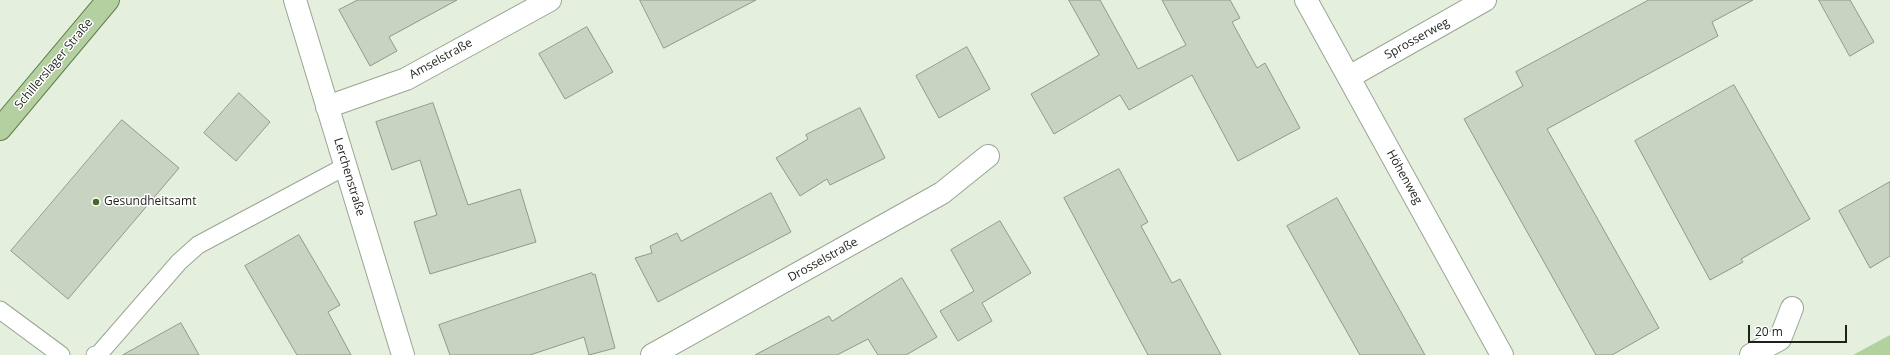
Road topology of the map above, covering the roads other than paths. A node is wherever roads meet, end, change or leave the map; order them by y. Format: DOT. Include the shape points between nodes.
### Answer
graph roads {
  1 [pos="108,0"];
  2 [pos="295,0"];
  3 [pos="550,0"];
  4 [pos="1306,0"];
  5 [pos="1485,0"];
  6 [pos="1349,77"];
  7 [pos="327,107"];
  8 [pos="0,129"];
  9 [pos="988,156"];
  10 [pos="346,166"];
  11 [pos="1792,308"];
  12 [pos="0,310"];
  13 [pos="61,355"];
  14 [pos="96,355"];
  15 [pos="403,355"];
  16 [pos="652,355"];
  17 [pos="1502,355"];
  18 [pos="1751,355"];
  1 -- 8 [label="main road, Schillerslager Straße"];
  2 -- 7 [label="street, Lerchenstraße"];
  3 -- 7 [label="street, Amselstraße" via="406,79"];
  4 -- 6 [label="street, Höhenweg"];
  5 -- 6 [label="street, Sprosserweg"];
  6 -- 17 [label="street, Höhenweg"];
  7 -- 10 [label="street, Lerchenstraße"];
  9 -- 16 [label="street, Drosselstraße" via="942,193"];
  10 -- 14 [label="lane" via="198,245"];
  10 -- 15 [label="street, Lerchenstraße"];
  11 -- 18 [label="street" via="1780,339"];
  12 -- 13 [label="lane"];
}
